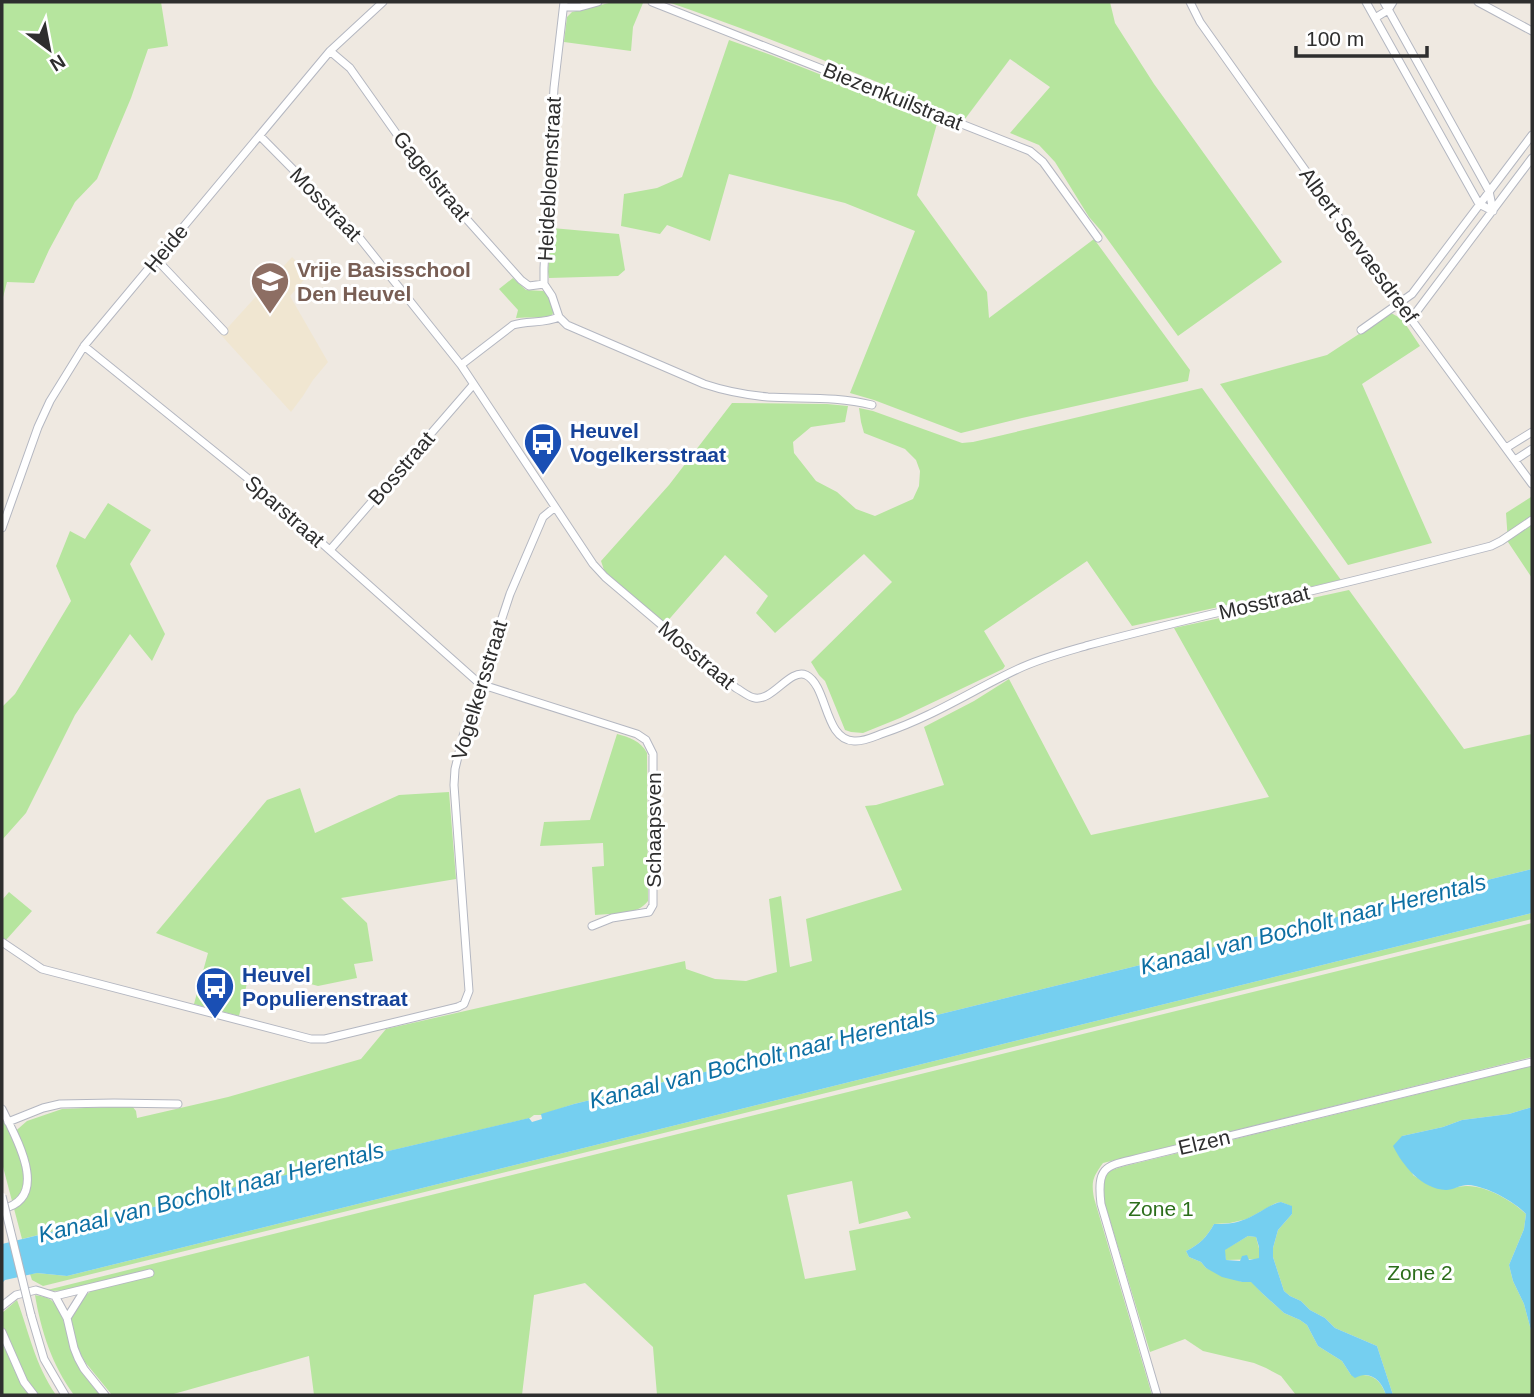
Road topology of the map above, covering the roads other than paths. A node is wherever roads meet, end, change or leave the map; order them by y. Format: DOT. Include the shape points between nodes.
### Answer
graph roads {
  1 [pos="383,2"];
  2 [pos="598,2"];
  3 [pos="652,2"];
  4 [pos="1190,2"];
  5 [pos="1366,2"];
  6 [pos="1384,2"];
  7 [pos="1394,2"];
  8 [pos="1478,2"];
  9 [pos="564,4"];
  10 [pos="1388,10"];
  11 [pos="1375,18"];
  12 [pos="1532,31"];
  13 [pos="330,51"];
  14 [pos="1532,135"];
  15 [pos="260,136"];
  16 [pos="1532,158"];
  17 [pos="1489,191"];
  18 [pos="1479,204"];
  19 [pos="1493,211"];
  20 [pos="1098,238"];
  21 [pos="156,259"];
  22 [pos="544,284"];
  23 [pos="1400,303"];
  24 [pos="559,317"];
  25 [pos="1412,319"];
  26 [pos="1361,330"];
  27 [pos="224,331"];
  28 [pos="84,346"];
  29 [pos="461,365"];
  30 [pos="473,386"];
  31 [pos="872,405"];
  32 [pos="1532,432"];
  33 [pos="1506,448"];
  34 [pos="1532,449"];
  35 [pos="1515,460"];
  36 [pos="1532,484"];
  37 [pos="555,507"];
  38 [pos="1532,520"];
  39 [pos="2,528"];
  40 [pos="330,550"];
  41 [pos="480,684"];
  42 [pos="592,926"];
  43 [pos="2,942"];
  44 [pos="1532,1062"];
  45 [pos="177,1104"];
  46 [pos="2,1109"];
  47 [pos="8,1122"];
  48 [pos="2,1196"];
  49 [pos="2,1209"];
  50 [pos="150,1273"];
  51 [pos="85,1290"];
  52 [pos="55,1296"];
  53 [pos="2,1306"];
  54 [pos="67,1318"];
  55 [pos="2,1332"];
  56 [pos="34,1395"];
  57 [pos="65,1395"];
  58 [pos="105,1395"];
  59 [pos="1157,1395"];
  1 -- 13 [label="street, Heide"];
  2 -- 9 [label="street" via="580,7"];
  3 -- 20 [label="street, Biezenkuilstraat" via="1030,150"];
  4 -- 23 [label="street, Albert Servaesdreef"];
  5 -- 11 [label="street"];
  6 -- 10 [label="street"];
  7 -- 10 [label="street"];
  8 -- 12 [label="street"];
  9 -- 22 [label="street, Heidebloemstraat" via="554,88"];
  10 -- 11 [label="street"];
  10 -- 17 [label="street"];
  11 -- 18 [label="street"];
  13 -- 15 [label="street, Heide"];
  13 -- 22 [label="street, Gagelstraat" via="350,68 429,177 521,280 529,286"];
  14 -- 17 [label="street"];
  15 -- 21 [label="street, Heide"];
  15 -- 29 [label="street, Mosstraat" via="358,236"];
  16 -- 19 [label="street"];
  17 -- 18 [label="street"];
  17 -- 19 [label="street"];
  18 -- 19 [label="street"];
  18 -- 23 [label="street" via="1412,294"];
  19 -- 25 [label="street"];
  21 -- 27 [label="street"];
  21 -- 28 [label="street, Heide"];
  22 -- 24 [label="street, Heidebloemstraat"];
  23 -- 25 [label="street, Albert Servaesdreef"];
  23 -- 26 [label="street"];
  24 -- 29 [label="street" via="513,325"];
  24 -- 31 [label="street" via="567,325 729,392 843,398"];
  25 -- 33 [label="street, Albert Servaesdreef"];
  28 -- 39 [label="street, Heide" via="46,409"];
  28 -- 40 [label="street, Sparstraat"];
  29 -- 30 [label="street, Mosstraat"];
  30 -- 37 [label="street, Mosstraat"];
  30 -- 40 [label="street, Bosstraat"];
  32 -- 33 [label="street"];
  33 -- 35 [label="street, Albert Servaesdreef"];
  34 -- 35 [label="street"];
  35 -- 36 [label="street, Albert Servaesdreef"];
  37 -- 38 [label="street, Mosstraat" via="605,577 736,688 760,698 793,676 807,676 838,732 855,741 916,721 1048,657 1491,546"];
  37 -- 41 [label="street, Vogelkersstraat" via="543,517 529,549"];
  40 -- 41 [label="street, Sparstraat"];
  41 -- 42 [label="street, Schaapsven" via="637,734 651,749 653,905 649,912"];
  41 -- 43 [label="street, Vogelkersstraat" via="458,753 454,785 470,991 464,1004 311,1039 42,969"];
  44 -- 59 [label="street, Elzen" via="1108,1167 1099,1181 1101,1204"];
  45 -- 47 [label="street" via="60,1104"];
  46 -- 47 [label="street"];
  47 -- 49 [label="street" via="28,1170 28,1183 20,1201"];
  48 -- 57 [label="street, bridge" via="44,1359"];
  50 -- 51 [label="street"];
  51 -- 52 [label="street"];
  51 -- 54 [label="street"];
  52 -- 53 [label="street" via="36,1290 16,1295"];
  52 -- 54 [label="street"];
  54 -- 58 [label="street" via="78,1358"];
  55 -- 56 [label="street"];
}
